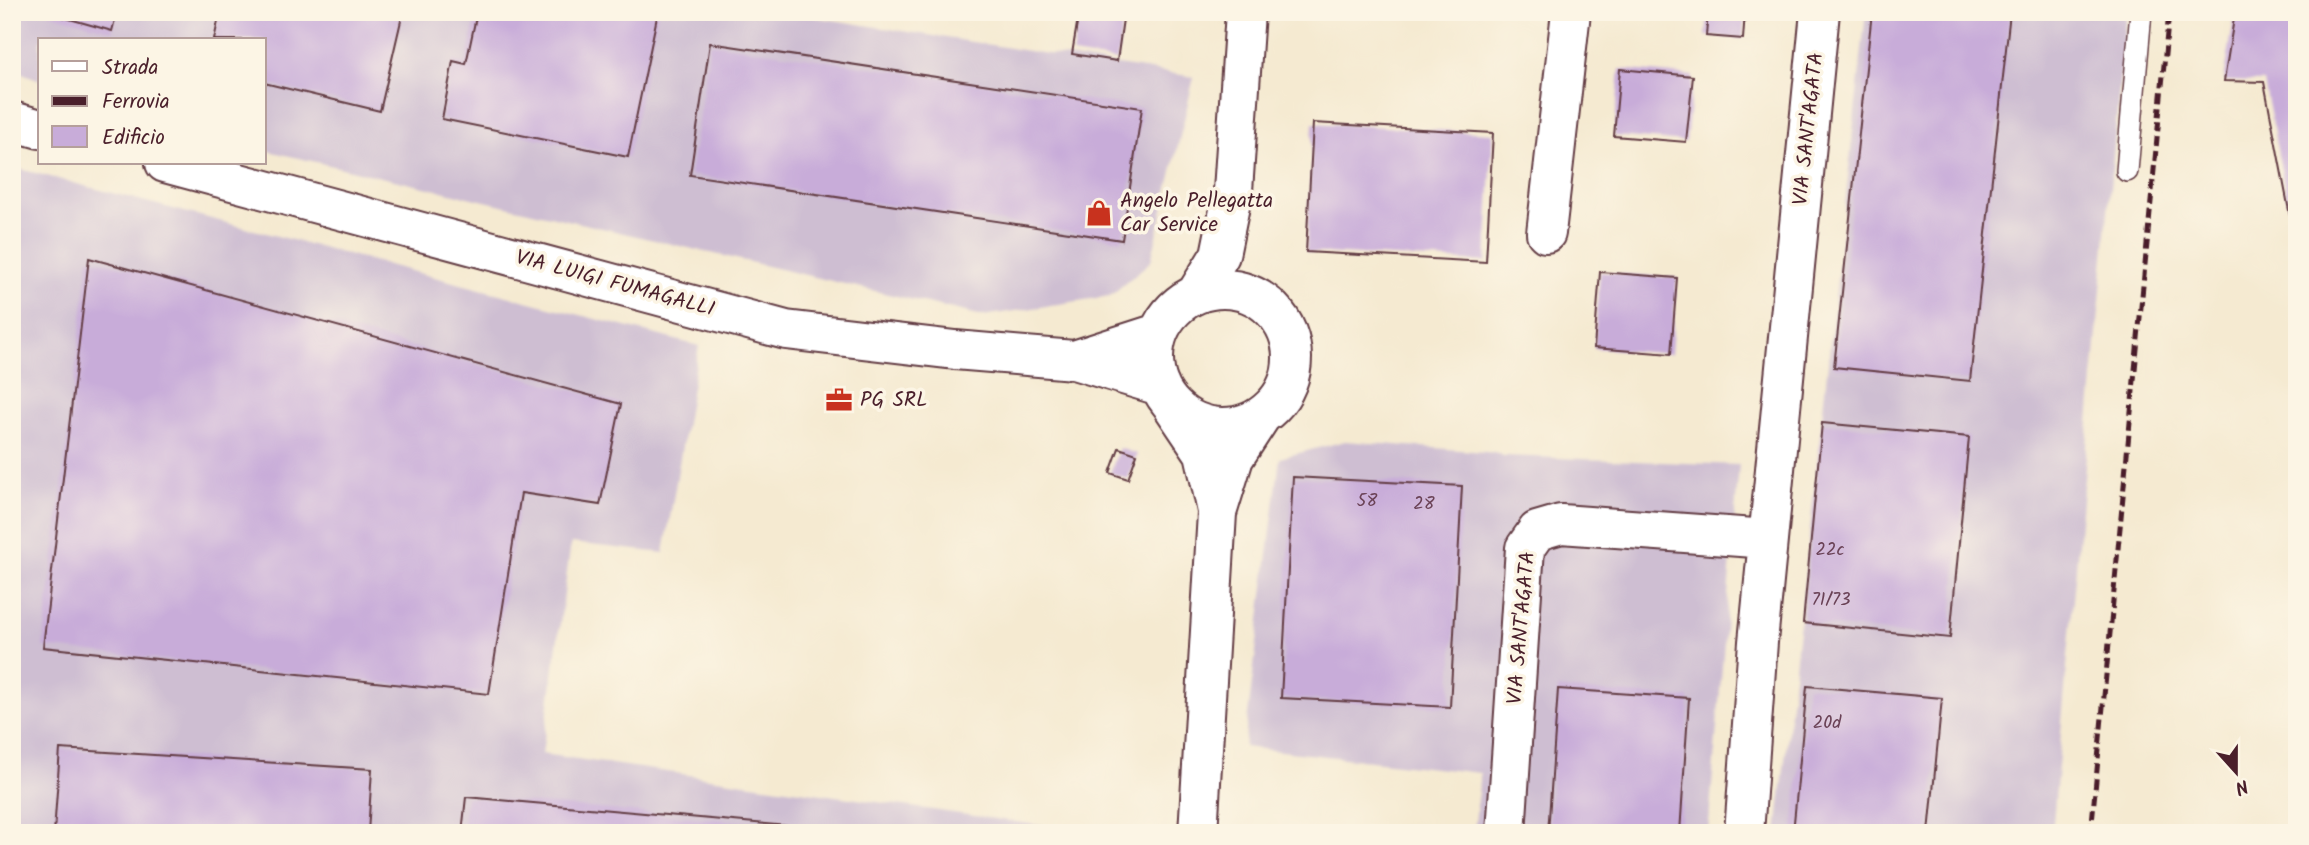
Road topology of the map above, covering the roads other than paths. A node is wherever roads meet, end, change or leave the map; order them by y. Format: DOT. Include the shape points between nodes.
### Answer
graph roads {
  1 [pos="1245,12"];
  2 [pos="1571,12"];
  3 [pos="1820,12"];
  4 [pos="2141,12"];
  5 [pos="12,121"];
  6 [pos="38,128"];
  7 [pos="169,164"];
  8 [pos="2127,172"];
  9 [pos="1233,191"];
  10 [pos="1546,233"];
  11 [pos="1196,294"];
  12 [pos="1266,303"];
  13 [pos="1158,333"];
  14 [pos="1073,360"];
  15 [pos="1164,393"];
  16 [pos="1260,418"];
  17 [pos="1217,513"];
  18 [pos="1768,539"];
  19 [pos="1198,833"];
  20 [pos="1506,833"];
  21 [pos="1744,833"];
  1 -- 9 [label="street"];
  2 -- 10 [label="street"];
  3 -- 18 [label="street, VIA SANT'AGATA"];
  4 -- 8 [label="lane"];
  5 -- 6 [label="street"];
  7 -- 14 [label="street, VIA LUIGI FUMAGALLI" via="786,330"];
  9 -- 11 [label="street" via="1220,256"];
  9 -- 12 [label="street" via="1248,268"];
  11 -- 12 [label="street" via="1235,289"];
  11 -- 13 [label="street" via="1176,308"];
  12 -- 16 [label="street" via="1281,318 1291,339 1292,376 1282,397"];
  13 -- 14 [label="street, VIA LUIGI FUMAGALLI"];
  13 -- 15 [label="street" via="1155,374"];
  14 -- 15 [label="street, VIA LUIGI FUMAGALLI"];
  15 -- 16 [label="street" via="1186,417 1220,428"];
  15 -- 17 [label="street" via="1204,453"];
  16 -- 17 [label="street" via="1234,458"];
  17 -- 19 [label="street"];
  18 -- 20 [label="street, VIA SANT'AGATA" via="1562,524 1537,531 1525,548"];
  18 -- 21 [label="street, VIA SANT'AGATA"];
}
